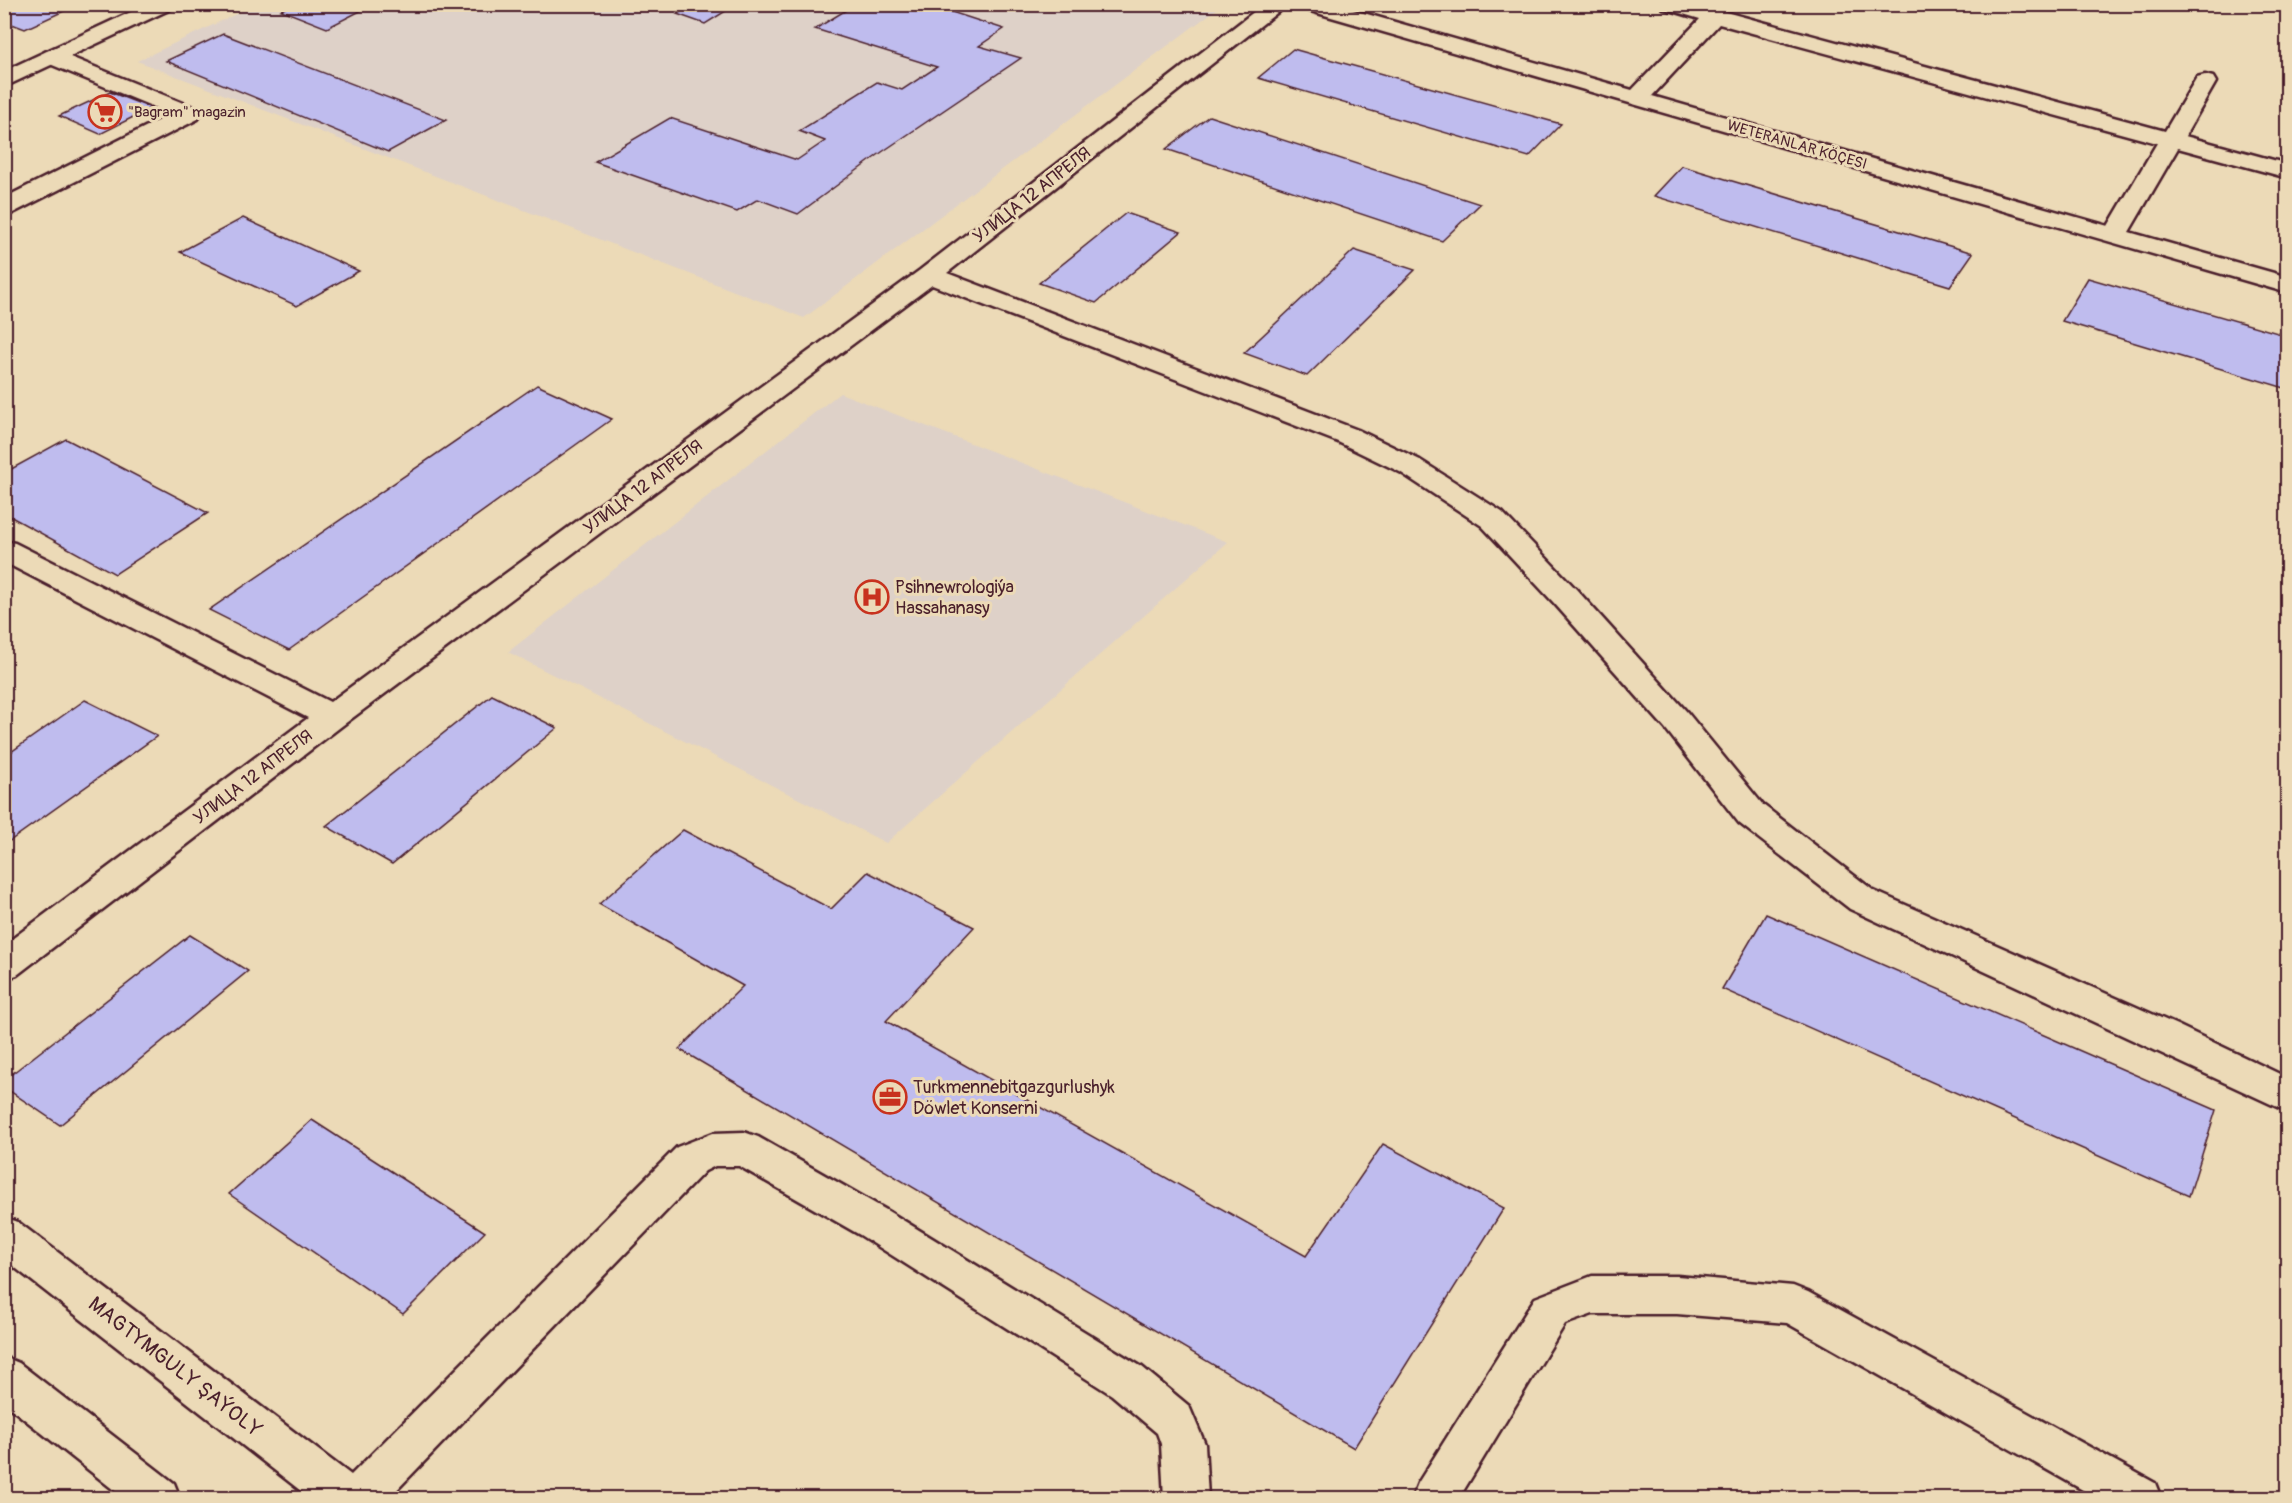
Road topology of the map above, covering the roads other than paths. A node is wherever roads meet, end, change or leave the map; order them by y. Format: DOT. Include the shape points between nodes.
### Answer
graph roads {
  1 [pos="166,4"];
  2 [pos="1278,4"];
  3 [pos="1307,4"];
  4 [pos="1670,4"];
  5 [pos="1714,16"];
  6 [pos="53,57"];
  7 [pos="4,80"];
  8 [pos="2205,82"];
  9 [pos="1636,99"];
  10 [pos="2171,139"];
  11 [pos="2288,171"];
  12 [pos="4,208"];
  13 [pos="2114,236"];
  14 [pos="929,275"];
  15 [pos="2288,285"];
  16 [pos="4,550"];
  17 [pos="332,717"];
  18 [pos="4,965"];
  19 [pos="2288,1096"];
  20 [pos="4,1235"];
  21 [pos="4,1377"];
  22 [pos="158,1498"];
  23 [pos="345,1498"];
  24 [pos="359,1498"];
  25 [pos="1186,1498"];
  26 [pos="1434,1498"];
  27 [pos="2139,1498"];
  1 -- 6 [label="street"];
  2 -- 14 [label="street, УЛИЦА 12 АПРЕЛЯ"];
  3 -- 9 [label="street, WETERANLAR KÖÇESI"];
  4 -- 5 [label="street"];
  5 -- 9 [label="street"];
  5 -- 10 [label="street"];
  6 -- 7 [label="street"];
  6 -- 12 [label="street" via="190,114"];
  8 -- 10 [label="street"];
  9 -- 13 [label="street, WETERANLAR KÖÇESI"];
  10 -- 11 [label="street"];
  10 -- 13 [label="street"];
  13 -- 15 [label="street, WETERANLAR KÖÇESI"];
  14 -- 17 [label="street, УЛИЦА 12 АПРЕЛЯ"];
  14 -- 19 [label="street" via="1348,436 1410,466 1492,519 1676,720 1751,814 1862,900"];
  16 -- 17 [label="street"];
  17 -- 18 [label="street, УЛИЦА 12 АПРЕЛЯ"];
  20 -- 23 [label="street, MAGTYMGULY ŞAÝOLY"];
  21 -- 22 [label="street"];
  24 -- 25 [label="street" via="691,1159 726,1149 744,1149 874,1223 1127,1381 1174,1420 1183,1444"];
  26 -- 27 [label="street" via="1550,1311 1592,1295 1677,1295 1793,1305"];
}
